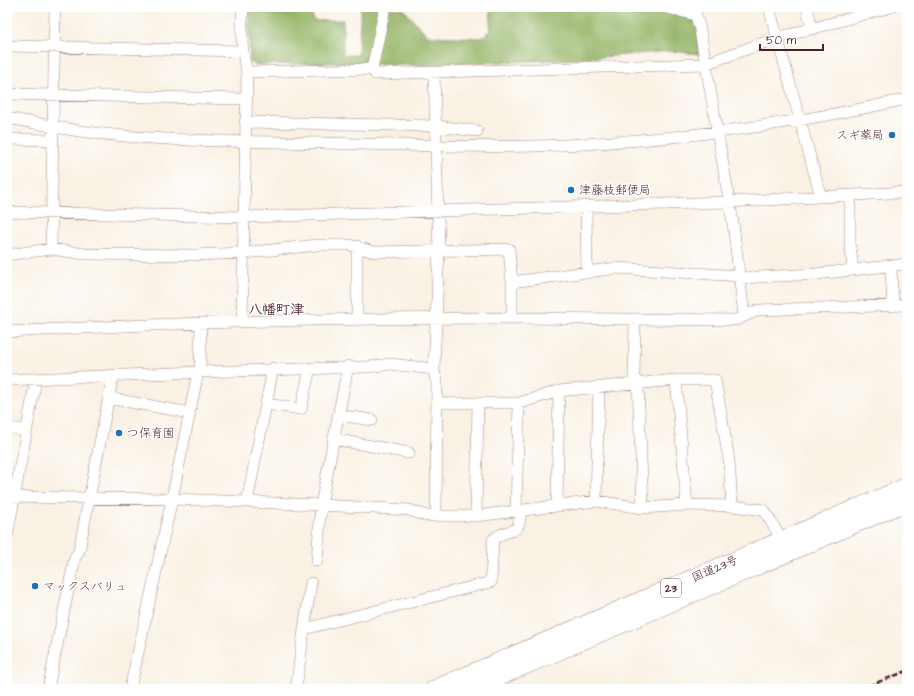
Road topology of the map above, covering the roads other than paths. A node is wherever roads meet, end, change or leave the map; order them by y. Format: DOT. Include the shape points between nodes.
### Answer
graph roads {
  1 [pos="55,7"];
  2 [pos="243,7"];
  3 [pos="385,7"];
  4 [pos="663,7"];
  5 [pos="769,7"];
  6 [pos="807,7"];
  7 [pos="892,7"];
  8 [pos="695,11"];
  9 [pos="812,29"];
  10 [pos="777,38"];
  11 [pos="7,46"];
  12 [pos="55,47"];
  13 [pos="243,51"];
  14 [pos="705,64"];
  15 [pos="372,69"];
  16 [pos="247,72"];
  17 [pos="434,72"];
  18 [pos="7,94"];
  19 [pos="54,95"];
  20 [pos="246,99"];
  21 [pos="907,99"];
  22 [pos="7,118"];
  23 [pos="800,120"];
  24 [pos="245,122"];
  25 [pos="53,126"];
  26 [pos="437,126"];
  27 [pos="477,131"];
  28 [pos="717,132"];
  29 [pos="7,139"];
  30 [pos="53,140"];
  31 [pos="246,141"];
  32 [pos="437,146"];
  33 [pos="907,192"];
  34 [pos="850,196"];
  35 [pos="821,197"];
  36 [pos="728,202"];
  37 [pos="586,206"];
  38 [pos="438,211"];
  39 [pos="7,212"];
  40 [pos="52,214"];
  41 [pos="245,217"];
  42 [pos="357,246"];
  43 [pos="52,250"];
  44 [pos="439,250"];
  45 [pos="244,253"];
  46 [pos="7,255"];
  47 [pos="907,264"];
  48 [pos="888,265"];
  49 [pos="854,270"];
  50 [pos="587,273"];
  51 [pos="740,277"];
  52 [pos="512,282"];
  53 [pos="907,305"];
  54 [pos="893,306"];
  55 [pos="744,316"];
  56 [pos="436,318"];
  57 [pos="512,318"];
  58 [pos="635,319"];
  59 [pos="357,320"];
  60 [pos="242,321"];
  61 [pos="201,323"];
  62 [pos="7,332"];
  63 [pos="348,366"];
  64 [pos="273,368"];
  65 [pos="310,368"];
  66 [pos="199,372"];
  67 [pos="113,375"];
  68 [pos="435,375"];
  69 [pos="36,379"];
  70 [pos="7,380"];
  71 [pos="676,380"];
  72 [pos="638,383"];
  73 [pos="599,387"];
  74 [pos="558,391"];
  75 [pos="108,398"];
  76 [pos="437,403"];
  77 [pos="478,403"];
  78 [pos="519,403"];
  79 [pos="266,404"];
  80 [pos="190,414"];
  81 [pos="338,415"];
  82 [pos="372,420"];
  83 [pos="7,427"];
  84 [pos="26,431"];
  85 [pos="333,439"];
  86 [pos="408,453"];
  87 [pos="907,486"];
  88 [pos="11,498"];
  89 [pos="89,499"];
  90 [pos="172,500"];
  91 [pos="596,500"];
  92 [pos="247,502"];
  93 [pos="907,502"];
  94 [pos="321,505"];
  95 [pos="687,505"];
  96 [pos="557,506"];
  97 [pos="732,506"];
  98 [pos="643,508"];
  99 [pos="518,511"];
  100 [pos="436,516"];
  101 [pos="476,516"];
  102 [pos="7,537"];
  103 [pos="786,547"];
  104 [pos="317,561"];
  105 [pos="311,583"];
  106 [pos="304,629"];
  107 [pos="48,689"];
  108 [pos="130,689"];
  109 [pos="296,689"];
  110 [pos="434,689"];
  111 [pos="471,689"];
  1 -- 12 [label="street"];
  2 -- 13 [label="street"];
  3 -- 15 [label="street"];
  4 -- 8 [label="street"];
  5 -- 10 [label="street"];
  6 -- 9 [label="street"];
  7 -- 9 [label="street"];
  8 -- 14 [label="street"];
  9 -- 10 [label="street"];
  10 -- 14 [label="street"];
  10 -- 23 [label="street"];
  11 -- 12 [label="street"];
  12 -- 13 [label="street"];
  12 -- 19 [label="street"];
  13 -- 16 [label="street"];
  14 -- 17 [label="street"];
  14 -- 28 [label="street"];
  15 -- 16 [label="street"];
  15 -- 17 [label="street" via="375,74"];
  16 -- 20 [label="street"];
  17 -- 26 [label="street"];
  18 -- 19 [label="street"];
  19 -- 20 [label="street"];
  19 -- 25 [label="street"];
  20 -- 24 [label="street"];
  21 -- 23 [label="street"];
  22 -- 25 [label="street"];
  23 -- 28 [label="street"];
  23 -- 35 [label="street"];
  24 -- 26 [label="street"];
  24 -- 31 [label="street"];
  25 -- 30 [label="street"];
  25 -- 31 [label="street" via="123,136"];
  26 -- 27 [label="street"];
  26 -- 32 [label="street"];
  28 -- 32 [label="street" via="583,144"];
  28 -- 36 [label="street"];
  29 -- 30 [label="street"];
  30 -- 40 [label="street"];
  31 -- 32 [label="street"];
  31 -- 41 [label="street"];
  32 -- 38 [label="street"];
  33 -- 34 [label="street"];
  34 -- 35 [label="street"];
  34 -- 49 [label="street" via="850,243"];
  35 -- 36 [label="street"];
  36 -- 37 [label="street"];
  36 -- 51 [label="street"];
  37 -- 38 [label="street"];
  37 -- 50 [label="street"];
  38 -- 41 [label="street"];
  38 -- 44 [label="street"];
  39 -- 40 [label="street"];
  40 -- 41 [label="street"];
  40 -- 43 [label="street"];
  41 -- 45 [label="street"];
  42 -- 44 [label="street" via="374,252"];
  42 -- 45 [label="street" via="317,245"];
  42 -- 59 [label="street"];
  43 -- 45 [label="street" via="132,256"];
  43 -- 46 [label="street"];
  44 -- 52 [label="street" via="509,249"];
  44 -- 56 [label="street"];
  45 -- 60 [label="street"];
  47 -- 48 [label="street"];
  48 -- 49 [label="street"];
  48 -- 54 [label="street" via="891,271"];
  49 -- 51 [label="street"];
  50 -- 51 [label="street" via="617,268"];
  50 -- 52 [label="street"];
  51 -- 55 [label="street"];
  52 -- 57 [label="street"];
  53 -- 54 [label="street"];
  54 -- 55 [label="street" via="758,310"];
  55 -- 58 [label="street" via="736,320"];
  56 -- 57 [label="street"];
  56 -- 59 [label="street"];
  56 -- 68 [label="street"];
  57 -- 58 [label="street"];
  58 -- 72 [label="street" via="634,377"];
  59 -- 60 [label="street"];
  60 -- 61 [label="street"];
  61 -- 62 [label="street"];
  61 -- 66 [label="street"];
  63 -- 65 [label="street"];
  63 -- 68 [label="street" via="390,364"];
  63 -- 81 [label="street"];
  64 -- 65 [label="street"];
  64 -- 66 [label="street"];
  64 -- 79 [label="street"];
  65 -- 79 [label="street" via="301,409"];
  66 -- 67 [label="street"];
  66 -- 80 [label="street"];
  67 -- 69 [label="street"];
  67 -- 75 [label="street"];
  68 -- 76 [label="street"];
  69 -- 70 [label="street"];
  69 -- 84 [label="street"];
  71 -- 72 [label="street"];
  71 -- 95 [label="street"];
  71 -- 97 [label="street" via="715,380 729,460"];
  72 -- 73 [label="street"];
  72 -- 98 [label="street"];
  73 -- 74 [label="street"];
  73 -- 91 [label="street"];
  74 -- 78 [label="street"];
  74 -- 96 [label="street"];
  75 -- 80 [label="street"];
  75 -- 89 [label="street"];
  76 -- 77 [label="street"];
  76 -- 100 [label="street"];
  77 -- 78 [label="street"];
  77 -- 101 [label="street"];
  78 -- 99 [label="street"];
  79 -- 92 [label="street"];
  80 -- 90 [label="street"];
  81 -- 82 [label="street"];
  81 -- 85 [label="street"];
  83 -- 84 [label="street"];
  84 -- 88 [label="street"];
  85 -- 86 [label="street"];
  85 -- 94 [label="street"];
  87 -- 103 [label="highway, 国道23号 / 23"];
  88 -- 89 [label="street"];
  88 -- 102 [label="street"];
  89 -- 90 [label="street"];
  89 -- 107 [label="street"];
  90 -- 92 [label="street"];
  90 -- 108 [label="street"];
  91 -- 96 [label="street"];
  91 -- 98 [label="street"];
  92 -- 94 [label="street"];
  93 -- 103 [label="highway, 国道23号 / 23"];
  94 -- 100 [label="street" via="409,510"];
  94 -- 104 [label="street"];
  95 -- 97 [label="street"];
  95 -- 98 [label="street"];
  96 -- 99 [label="street"];
  97 -- 103 [label="street" via="764,510"];
  99 -- 101 [label="street"];
  99 -- 106 [label="street" via="521,521 519,526 493,540 491,582"];
  100 -- 101 [label="street"];
  103 -- 110 [label="highway, 国道23号 / 23"];
  103 -- 111 [label="highway, 国道23号 / 23"];
  105 -- 106 [label="street"];
  106 -- 109 [label="street"];
}
